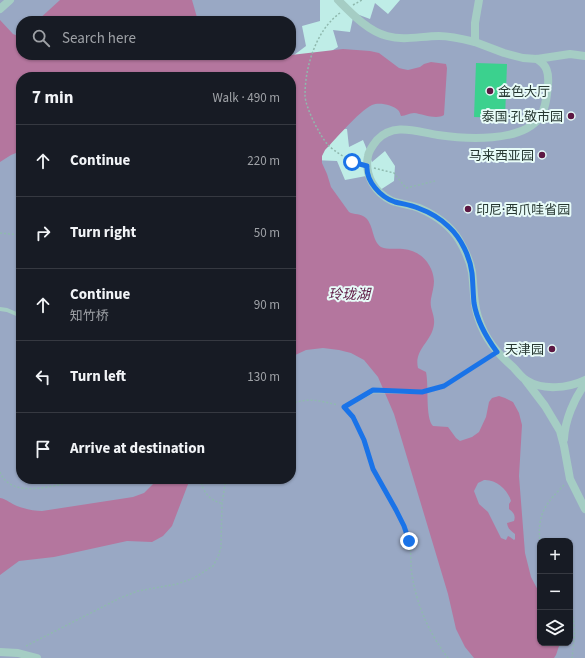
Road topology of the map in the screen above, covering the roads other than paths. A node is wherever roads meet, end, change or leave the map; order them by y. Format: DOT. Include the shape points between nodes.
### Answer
graph roads {
  1 [pos="338,0"];
  2 [pos="479,0"];
  3 [pos="475,42"];
  4 [pos="585,56"];
  5 [pos="537,59"];
  6 [pos="0,310"];
  7 [pos="16,314"];
  8 [pos="497,352"];
  9 [pos="526,380"];
  10 [pos="585,380"];
  11 [pos="585,384"];
  12 [pos="344,407"];
  13 [pos="564,446"];
  14 [pos="585,509"];
  15 [pos="0,652"];
  16 [pos="37,658"];
  1 -- 3 [label="street" via="362,22 376,32 388,36 456,37"];
  2 -- 3 [label="street"];
  3 -- 5 [label="street" via="513,56"];
  4 -- 5 [label="street" via="570,54"];
  5 -- 8 [label="street" via="544,63 549,80 545,107 533,125 518,132 485,137 452,136 408,129 392,130 374,143 368,156 368,176 386,198 433,215 450,228 459,240 470,265 478,317 485,336"];
  6 -- 7 [label="lane"];
  8 -- 9 [label="street"];
  8 -- 12 [label="lane" via="444,386 422,392 373,390"];
  9 -- 10 [label="street" via="546,387 559,387"];
  9 -- 13 [label="street" via="560,431"];
  11 -- 13 [label="street" via="564,429"];
  13 -- 14 [label="street" via="570,479"];
  15 -- 16 [label="street"];
}
